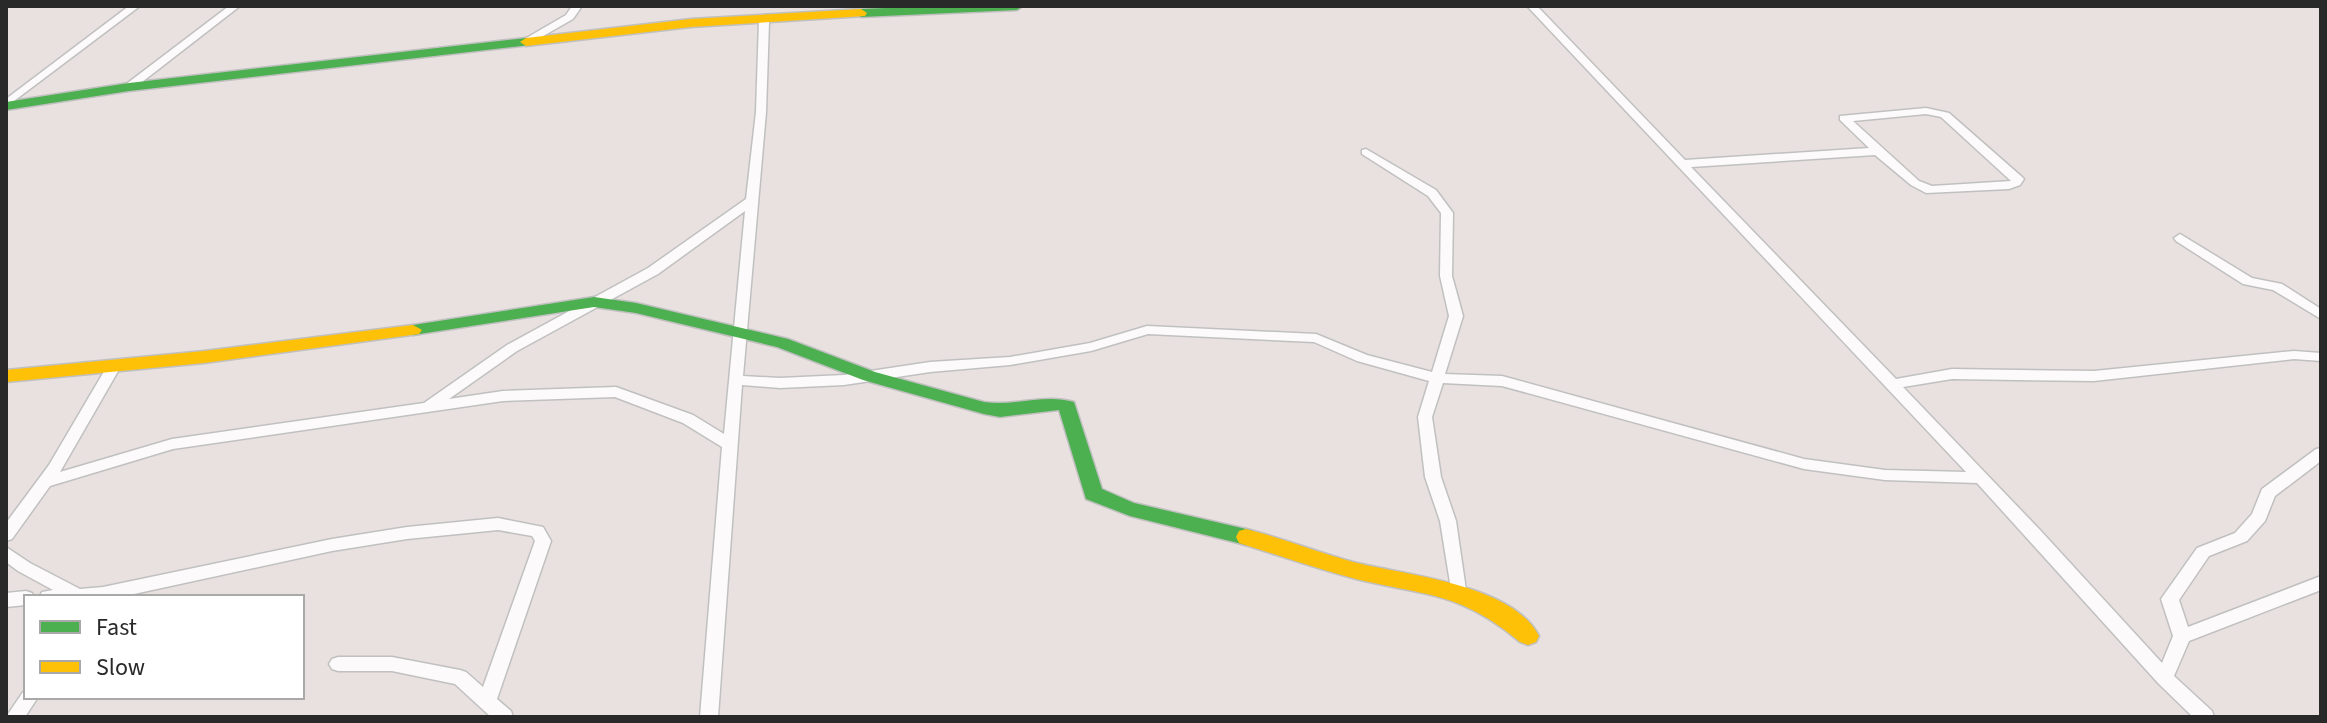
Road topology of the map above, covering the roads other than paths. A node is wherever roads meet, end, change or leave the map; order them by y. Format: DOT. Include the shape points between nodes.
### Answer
graph roads {
  1 [pos="135,6"];
  2 [pos="235,6"];
  3 [pos="577,6"];
  4 [pos="1003,6"];
  5 [pos="1017,6"];
  6 [pos="1532,6"];
  7 [pos="768,12"];
  8 [pos="526,42"];
  9 [pos="129,87"];
  10 [pos="6,105"];
  11 [pos="1878,151"];
  12 [pos="1366,152"];
  13 [pos="1681,164"];
  14 [pos="753,200"];
  15 [pos="2180,238"];
  16 [pos="594,302"];
  17 [pos="2321,315"];
  18 [pos="739,331"];
  19 [pos="2321,357"];
  20 [pos="114,366"];
  21 [pos="6,376"];
  22 [pos="869,376"];
  23 [pos="1437,378"];
  24 [pos="735,380"];
  25 [pos="1891,385"];
  26 [pos="426,408"];
  27 [pos="730,445"];
  28 [pos="2321,453"];
  29 [pos="1981,478"];
  30 [pos="45,482"];
  31 [pos="6,535"];
  32 [pos="6,553"];
  33 [pos="2321,583"];
  34 [pos="1458,590"];
  35 [pos="76,595"];
  36 [pos="90,595"];
  37 [pos="1528,636"];
  38 [pos="2182,636"];
  39 [pos="338,664"];
  40 [pos="2164,678"];
  41 [pos="28,699"];
  42 [pos="487,702"];
  43 [pos="15,717"];
  44 [pos="504,717"];
  45 [pos="709,717"];
  46 [pos="2205,717"];
  1 -- 10 [label="street"];
  2 -- 9 [label="street"];
  3 -- 8 [label="street" via="570,17"];
  4 -- 5 [label="street"];
  4 -- 7 [label="street"];
  6 -- 13 [label="street"];
  7 -- 8 [label="street"];
  7 -- 14 [label="street"];
  8 -- 9 [label="street"];
  9 -- 10 [label="street"];
  11 -- 11 [label="street" via="1930,190 2009,185 2018,179 1936,112 1844,118"];
  11 -- 13 [label="street"];
  12 -- 23 [label="street" via="1432,193 1447,213 1446,276 1456,316"];
  13 -- 25 [label="street"];
  14 -- 16 [label="street" via="653,271"];
  14 -- 18 [label="street"];
  15 -- 17 [label="street" via="2248,281 2277,287"];
  16 -- 18 [label="street"];
  16 -- 20 [label="street"];
  16 -- 26 [label="street" via="512,348"];
  18 -- 22 [label="street"];
  18 -- 24 [label="street"];
  19 -- 25 [label="street" via="2294,355 2094,376 1952,374"];
  20 -- 21 [label="street"];
  20 -- 30 [label="street"];
  22 -- 23 [label="street" via="1010,361 1091,347 1147,330 1316,338 1362,358"];
  22 -- 24 [label="street" via="780,383"];
  22 -- 34 [label="street" via="1000,411 1067,406 1093,494 1130,509 1252,538 1354,570"];
  23 -- 29 [label="street" via="1502,381 1804,464 1885,475"];
  23 -- 34 [label="street" via="1425,417"];
  24 -- 27 [label="street"];
  25 -- 29 [label="street"];
  26 -- 27 [label="street" via="503,396 616,392 688,419"];
  26 -- 30 [label="street" via="172,444"];
  27 -- 45 [label="street"];
  28 -- 38 [label="street" via="2268,493 2259,517 2241,537 2203,552 2170,599"];
  29 -- 40 [label="street"];
  30 -- 31 [label="street"];
  32 -- 35 [label="street"];
  33 -- 38 [label="street"];
  34 -- 37 [label="street" via="1507,616"];
  36 -- 42 [label="street" via="407,533 498,524 537,531 543,541"];
  38 -- 40 [label="street"];
  39 -- 42 [label="street" via="392,664 460,677"];
  40 -- 46 [label="street"];
  41 -- 43 [label="street"];
  42 -- 44 [label="street"];
}
